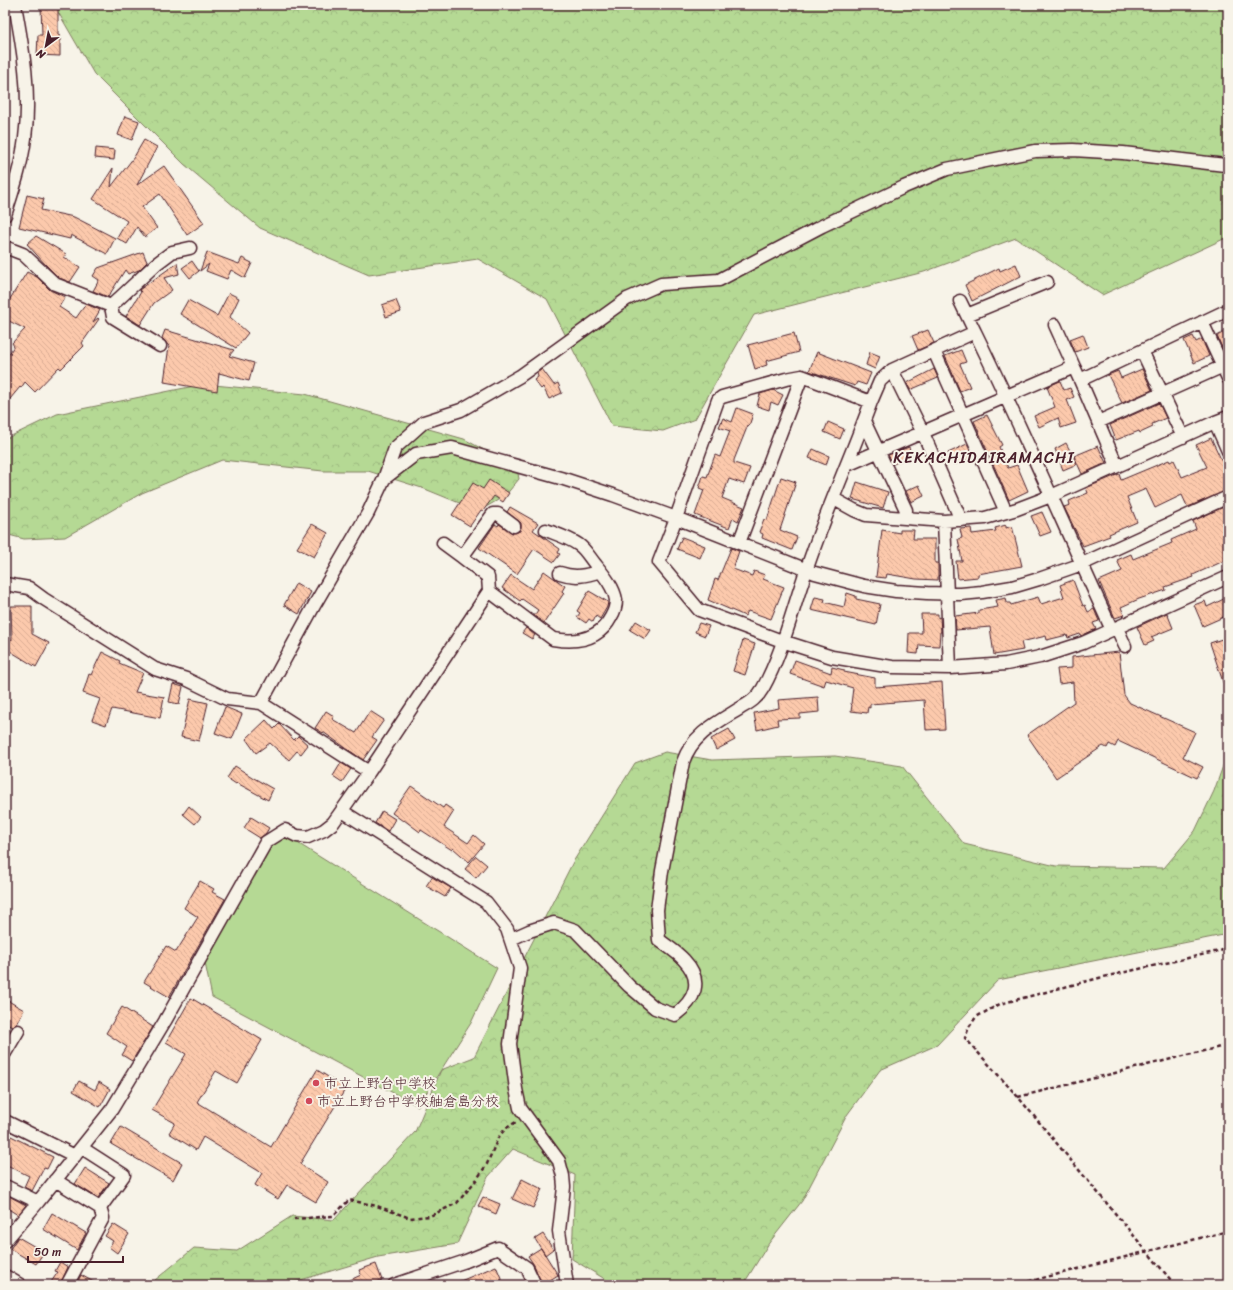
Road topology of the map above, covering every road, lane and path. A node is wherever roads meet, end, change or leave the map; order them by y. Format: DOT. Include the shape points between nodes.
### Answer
graph roads {
  1 [pos="15,5"];
  2 [pos="1228,164"];
  3 [pos="5,215"];
  4 [pos="5,247"];
  5 [pos="190,248"];
  6 [pos="1047,282"];
  7 [pos="960,301"];
  8 [pos="111,306"];
  9 [pos="1228,310"];
  10 [pos="967,315"];
  11 [pos="1202,322"];
  12 [pos="1055,325"];
  13 [pos="975,332"];
  14 [pos="160,346"];
  15 [pos="934,351"];
  16 [pos="1142,351"];
  17 [pos="1225,365"];
  18 [pos="1074,367"];
  19 [pos="892,370"];
  20 [pos="802,376"];
  21 [pos="1228,378"];
  22 [pos="1080,380"];
  23 [pos="1162,394"];
  24 [pos="1007,397"];
  25 [pos="871,402"];
  26 [pos="962,416"];
  27 [pos="1228,417"];
  28 [pos="864,421"];
  29 [pos="1098,422"];
  30 [pos="1215,422"];
  31 [pos="923,433"];
  32 [pos="1183,437"];
  33 [pos="1228,451"];
  34 [pos="878,452"];
  35 [pos="847,465"];
  36 [pos="1117,466"];
  37 [pos="384,479"];
  38 [pos="1051,496"];
  39 [pos="1228,497"];
  40 [pos="834,499"];
  41 [pos="1006,512"];
  42 [pos="676,518"];
  43 [pos="905,518"];
  44 [pos="961,520"];
  45 [pos="944,521"];
  46 [pos="514,526"];
  47 [pos="546,530"];
  48 [pos="443,543"];
  49 [pos="739,543"];
  50 [pos="462,557"];
  51 [pos="1082,564"];
  52 [pos="806,570"];
  53 [pos="600,571"];
  54 [pos="560,572"];
  55 [pos="1228,578"];
  56 [pos="5,584"];
  57 [pos="489,591"];
  58 [pos="947,594"];
  59 [pos="1115,629"];
  60 [pos="782,641"];
  61 [pos="1125,646"];
  62 [pos="950,668"];
  63 [pos="261,702"];
  64 [pos="369,772"];
  65 [pos="342,811"];
  66 [pos="511,939"];
  67 [pos="1228,949"];
  68 [pos="18,1031"];
  69 [pos="1228,1045"];
  70 [pos="5,1053"];
  71 [pos="1018,1097"];
  72 [pos="526,1116"];
  73 [pos="5,1121"];
  74 [pos="78,1152"];
  75 [pos="55,1180"];
  76 [pos="5,1186"];
  77 [pos="38,1202"];
  78 [pos="100,1208"];
  79 [pos="294,1219"];
  80 [pos="1228,1231"];
  81 [pos="5,1241"];
  82 [pos="1147,1252"];
  83 [pos="5,1276"];
  84 [pos="20,1285"];
  85 [pos="68,1285"];
  86 [pos="394,1285"];
  87 [pos="535,1285"];
  88 [pos="566,1285"];
  89 [pos="1015,1285"];
  90 [pos="1175,1285"];
  1 -- 3 [label="street" via="24,55 27,98 25,138"];
  2 -- 37 [label="street" via="1073,150 1035,151 947,169 822,226 719,280 661,284 627,299 520,376 461,410 424,422 396,448"];
  4 -- 8 [label="street" via="22,254 55,284"];
  5 -- 8 [label="street" via="172,252"];
  6 -- 10 [label="street"];
  7 -- 10 [label="street"];
  8 -- 14 [label="street" via="113,317"];
  9 -- 11 [label="street"];
  10 -- 13 [label="street"];
  11 -- 16 [label="street"];
  11 -- 17 [label="street"];
  12 -- 18 [label="street"];
  13 -- 15 [label="street"];
  13 -- 24 [label="street"];
  15 -- 19 [label="street"];
  15 -- 26 [label="street"];
  16 -- 22 [label="street"];
  16 -- 23 [label="street"];
  17 -- 21 [label="street"];
  17 -- 23 [label="street"];
  18 -- 22 [label="street"];
  18 -- 24 [label="street"];
  19 -- 25 [label="street" via="880,381"];
  19 -- 31 [label="street"];
  20 -- 25 [label="street"];
  20 -- 42 [label="street" via="718,400"];
  20 -- 49 [label="street"];
  22 -- 29 [label="street"];
  23 -- 29 [label="street"];
  23 -- 32 [label="street"];
  24 -- 26 [label="street"];
  24 -- 38 [label="street"];
  25 -- 28 [label="street"];
  26 -- 31 [label="street"];
  26 -- 41 [label="street"];
  27 -- 30 [label="street"];
  28 -- 34 [label="street"];
  28 -- 35 [label="street"];
  29 -- 36 [label="street"];
  30 -- 32 [label="street"];
  30 -- 33 [label="street"];
  31 -- 34 [label="street"];
  31 -- 44 [label="street"];
  32 -- 36 [label="street"];
  34 -- 35 [label="street"];
  34 -- 43 [label="street" via="906,510"];
  35 -- 40 [label="street"];
  36 -- 38 [label="street"];
  37 -- 42 [label="street" via="416,454 452,448 564,478"];
  37 -- 63 [label="street" via="368,513"];
  38 -- 41 [label="street"];
  38 -- 51 [label="street"];
  39 -- 51 [label="street"];
  40 -- 43 [label="street" via="866,515"];
  40 -- 52 [label="street"];
  41 -- 44 [label="street" via="985,518"];
  42 -- 49 [label="street"];
  42 -- 60 [label="street" via="659,562 699,610"];
  43 -- 45 [label="street"];
  44 -- 45 [label="street"];
  45 -- 58 [label="street"];
  46 -- 50 [label="street" via="498,514 493,514"];
  47 -- 53 [label="street" via="580,546"];
  48 -- 50 [label="street"];
  49 -- 52 [label="street"];
  50 -- 57 [label="street" via="488,577"];
  51 -- 58 [label="street" via="1012,587"];
  51 -- 59 [label="street"];
  52 -- 58 [label="street" via="838,580 883,589"];
  52 -- 60 [label="street"];
  53 -- 54 [label="street" via="582,576 568,576"];
  53 -- 57 [label="street" via="613,590 616,605 605,626 596,634 577,640 553,638"];
  55 -- 59 [label="street"];
  56 -- 63 [label="street" via="29,588 155,670 186,679 227,699"];
  57 -- 64 [label="street"];
  58 -- 62 [label="street"];
  59 -- 61 [label="street"];
  59 -- 62 [label="street" via="1040,657 1006,664"];
  60 -- 62 [label="street" via="832,658 892,667"];
  60 -- 66 [label="street" via="773,667 758,695 753,701 709,726 696,739 683,762 657,910 659,940 684,960 695,974 694,992 686,1007 675,1015 655,1008 629,986 575,930 554,923"];
  63 -- 64 [label="street"];
  64 -- 65 [label="street"];
  65 -- 66 [label="street" via="486,902 507,929"];
  65 -- 74 [label="street" via="333,823 313,836 302,838 285,830 266,842 137,1068 112,1109"];
  66 -- 72 [label="street" via="520,968 510,1044 520,1108"];
  67 -- 71 [label="path" via="1016,999 1000,1004 976,1017 965,1038"];
  68 -- 70 [label="street"];
  69 -- 71 [label="path"];
  71 -- 82 [label="path"];
  72 -- 79 [label="path" via="505,1129 498,1138 487,1164 457,1203 430,1216 410,1218 377,1206 349,1200 333,1216"];
  72 -- 88 [label="street" via="558,1161 563,1176 559,1231"];
  73 -- 74 [label="street"];
  74 -- 75 [label="street"];
  74 -- 78 [label="street" via="124,1175"];
  75 -- 77 [label="street"];
  75 -- 78 [label="street"];
  76 -- 77 [label="street"];
  77 -- 81 [label="street"];
  78 -- 85 [label="street" via="103,1218"];
  80 -- 82 [label="path"];
  82 -- 89 [label="path"];
  82 -- 90 [label="path"];
  83 -- 84 [label="street"];
  86 -- 87 [label="street" via="498,1248 527,1268"];
}
